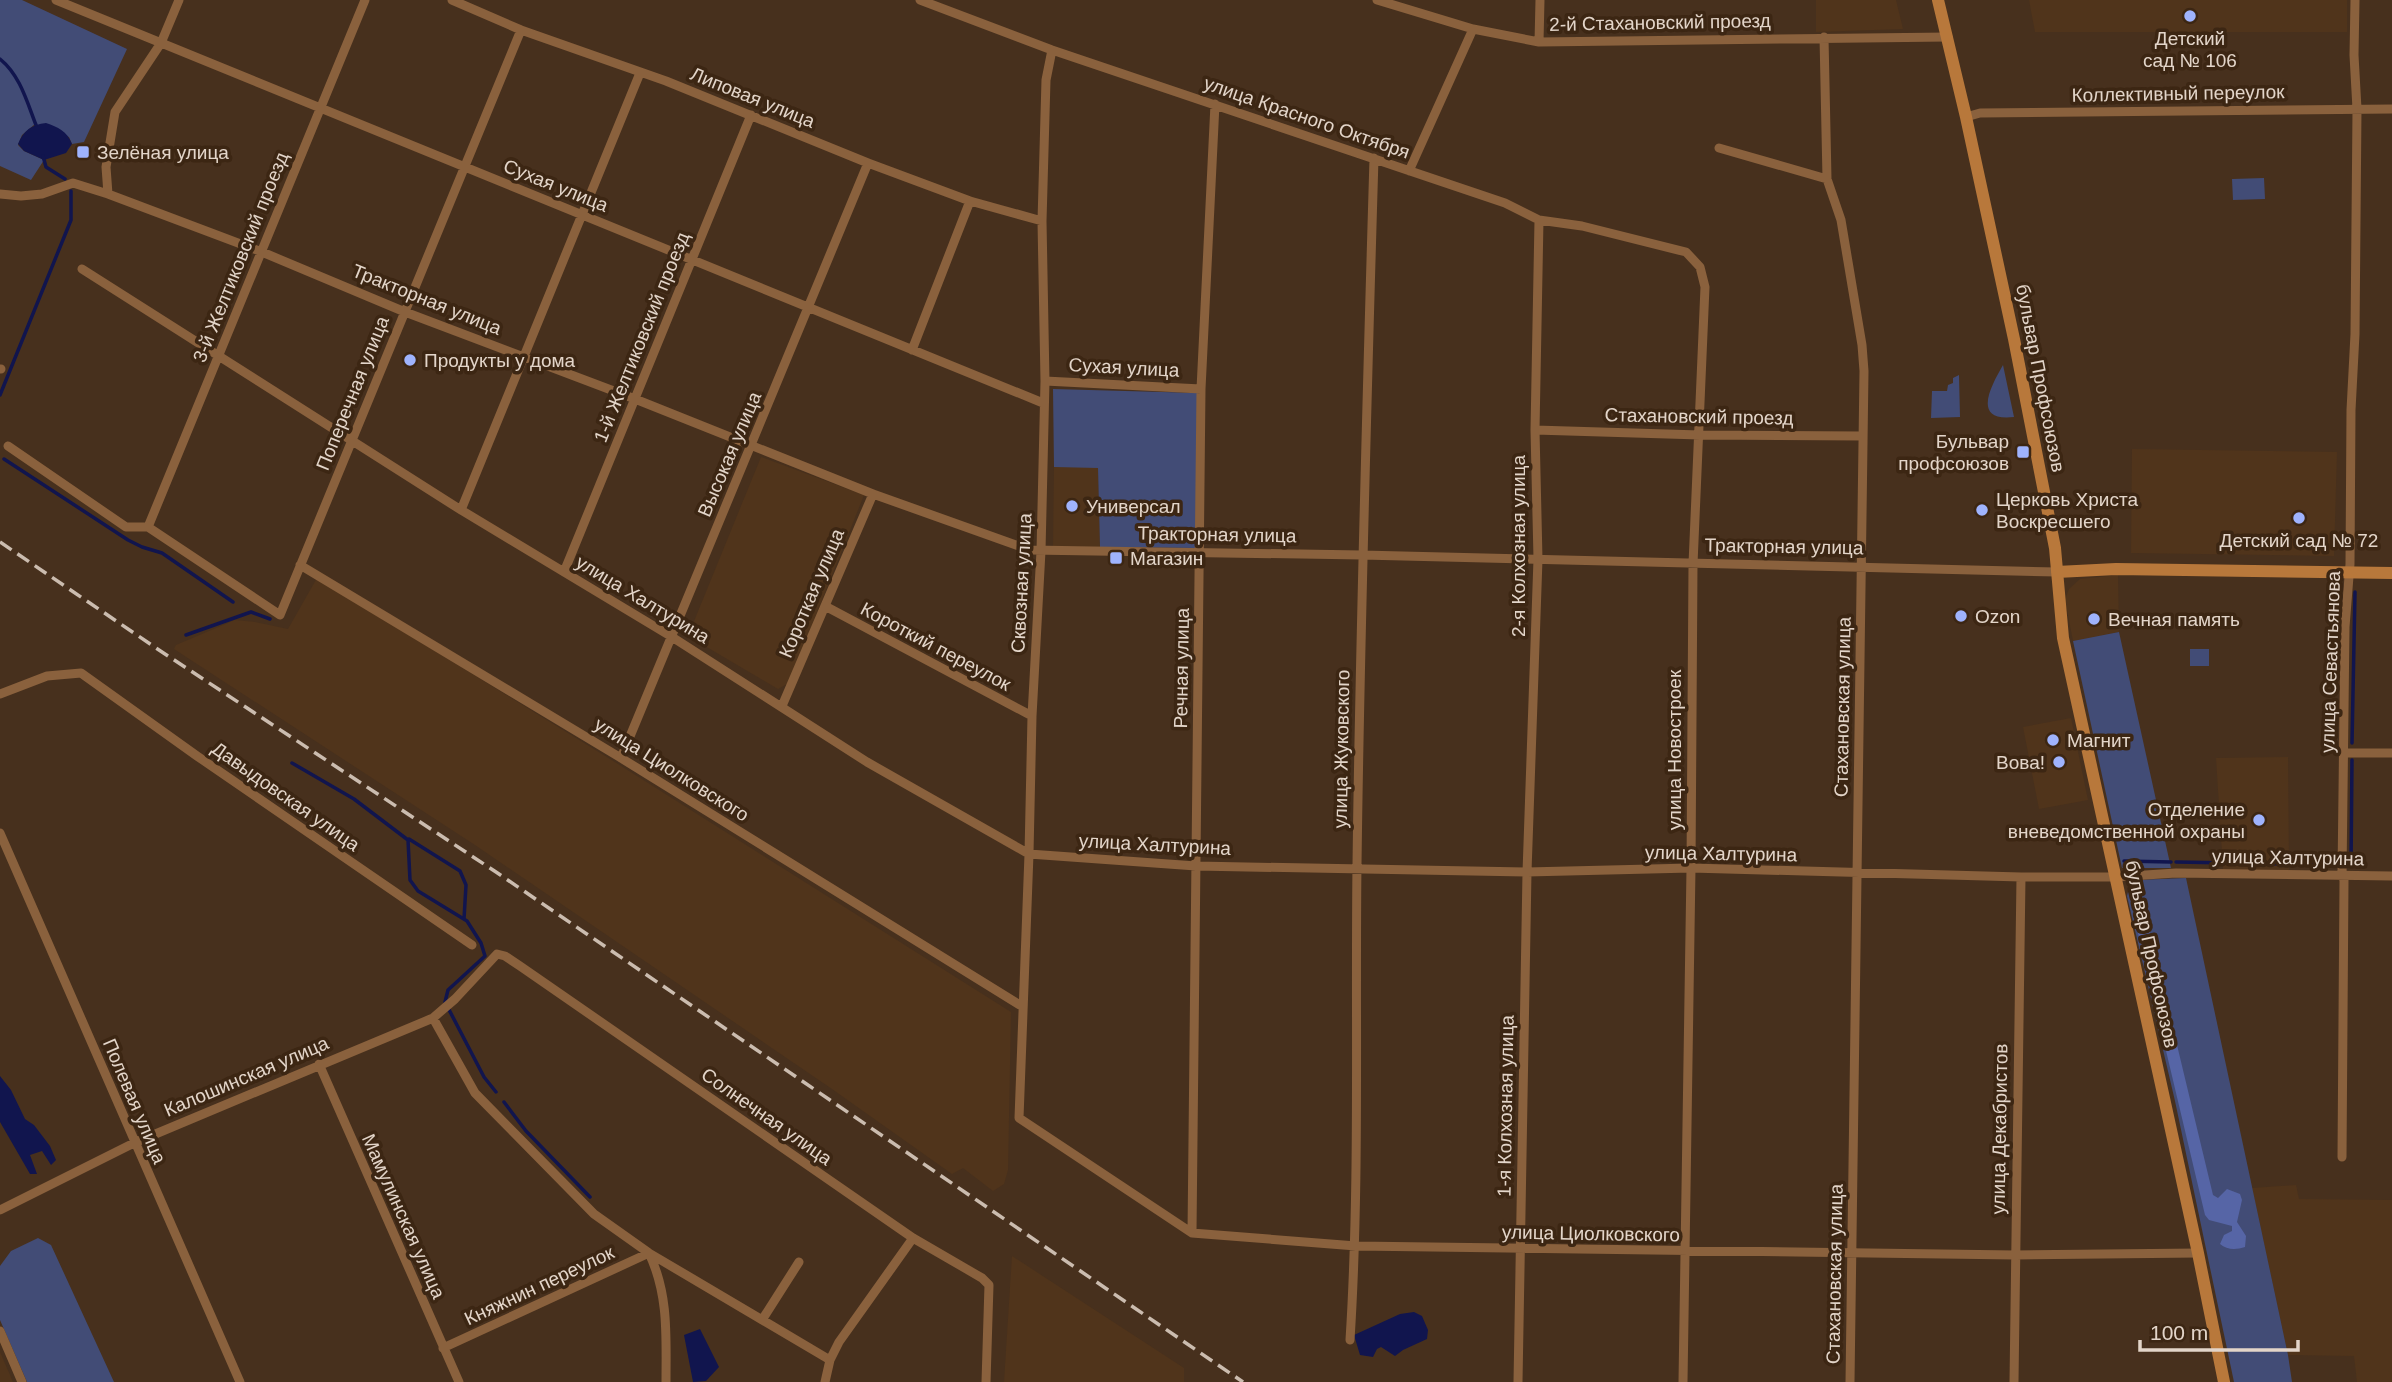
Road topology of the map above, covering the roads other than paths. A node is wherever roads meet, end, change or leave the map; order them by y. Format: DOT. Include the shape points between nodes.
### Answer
graph roads {
  1 [pos="55,0"];
  2 [pos="179,0"];
  3 [pos="365,0"];
  4 [pos="452,0"];
  5 [pos="920,0"];
  6 [pos="1377,0"];
  7 [pos="1540,0"];
  8 [pos="1938,0"];
  9 [pos="2356,0"];
  10 [pos="1473,29"];
  11 [pos="521,30"];
  12 [pos="1824,37"];
  13 [pos="1948,37"];
  14 [pos="1539,42"];
  15 [pos="161,43"];
  16 [pos="1052,50"];
  17 [pos="640,73"];
  18 [pos="1215,104"];
  19 [pos="321,108"];
  20 [pos="2357,109"];
  21 [pos="2392,109"];
  22 [pos="751,115"];
  23 [pos="1966,117"];
  24 [pos="1719,148"];
  25 [pos="1374,158"];
  26 [pos="868,163"];
  27 [pos="465,167"];
  28 [pos="1409,171"];
  29 [pos="1827,179"];
  30 [pos="0,194"];
  31 [pos="108,194"];
  32 [pos="970,201"];
  33 [pos="582,215"];
  34 [pos="1539,220"];
  35 [pos="1042,221"];
  36 [pos="262,252"];
  37 [pos="1686,252"];
  38 [pos="692,260"];
  39 [pos="82,269"];
  40 [pos="808,307"];
  41 [pos="405,312"];
  42 [pos="912,349"];
  43 [pos="218,357"];
  44 [pos="523,357"];
  45 [pos="1045,381"];
  46 [pos="1201,389"];
  47 [pos="635,398"];
  48 [pos="1043,403"];
  49 [pos="1535,430"];
  50 [pos="1700,435"];
  51 [pos="1863,436"];
  52 [pos="352,441"];
  53 [pos="8,446"];
  54 [pos="750,446"];
  55 [pos="873,494"];
  56 [pos="461,510"];
  57 [pos="148,527"];
  58 [pos="1041,551"];
  59 [pos="1200,554"];
  60 [pos="1362,555"];
  61 [pos="1538,559"];
  62 [pos="1693,564"];
  63 [pos="300,565"];
  64 [pos="1863,567"];
  65 [pos="564,572"];
  66 [pos="2057,572"];
  67 [pos="2350,572"];
  68 [pos="2392,573"];
  69 [pos="825,606"];
  70 [pos="672,637"];
  71 [pos="0,694"];
  72 [pos="782,706"];
  73 [pos="1031,716"];
  74 [pos="2344,753"];
  75 [pos="2392,753"];
  76 [pos="621,758"];
  77 [pos="0,834"];
  78 [pos="1029,854"];
  79 [pos="1196,866"];
  80 [pos="1691,868"];
  81 [pos="1357,869"];
  82 [pos="1527,872"];
  83 [pos="1856,874"];
  84 [pos="2342,874"];
  85 [pos="2392,876"];
  86 [pos="2021,877"];
  87 [pos="2115,877"];
  88 [pos="472,945"];
  89 [pos="455,999"];
  90 [pos="1023,1007"];
  91 [pos="433,1018"];
  92 [pos="319,1064"];
  93 [pos="1019,1118"];
  94 [pos="134,1143"];
  95 [pos="2342,1157"];
  96 [pos="0,1210"];
  97 [pos="1192,1233"];
  98 [pos="913,1238"];
  99 [pos="1356,1246"];
  100 [pos="1519,1249"];
  101 [pos="1685,1252"];
  102 [pos="649,1253"];
  103 [pos="1852,1253"];
  104 [pos="2198,1253"];
  105 [pos="2015,1255"];
  106 [pos="799,1262"];
  107 [pos="762,1320"];
  108 [pos="0,1331"];
  109 [pos="1350,1340"];
  110 [pos="443,1348"];
  111 [pos="830,1360"];
  112 [pos="22,1382"];
  113 [pos="240,1382"];
  114 [pos="459,1382"];
  115 [pos="666,1382"];
  116 [pos="825,1382"];
  117 [pos="986,1382"];
  118 [pos="1518,1382"];
  119 [pos="1683,1382"];
  120 [pos="1850,1382"];
  121 [pos="2014,1382"];
  122 [pos="2224,1382"];
  1 -- 15 [label="street, Сухая улица"];
  2 -- 15 [label="street"];
  3 -- 19 [label="street, 3-й Желтиковский проезд"];
  4 -- 11 [label="street, Липовая улица"];
  5 -- 16 [label="street, улица Красного Октября"];
  6 -- 10 [label="street, 2-й Стахановский проезд"];
  7 -- 14 [label="street"];
  8 -- 13 [label="main road, бульвар Профсоюзов"];
  9 -- 20 [label="street, улица Севастьянова"];
  10 -- 14 [label="street, 2-й Стахановский проезд"];
  10 -- 28 [label="street"];
  11 -- 17 [label="street, Липовая улица"];
  11 -- 27 [label="street, Поперечная улица"];
  12 -- 13 [label="street, 2-й Стахановский проезд"];
  12 -- 14 [label="street, 2-й Стахановский проезд"];
  12 -- 29 [label="street, Стахановская улица"];
  13 -- 23 [label="main road, бульвар Профсоюзов"];
  15 -- 19 [label="street, Сухая улица"];
  15 -- 31 [label="street" via="115,112 106,167"];
  16 -- 18 [label="street, улица Красного Октября"];
  16 -- 35 [label="street, Сквозная улица" via="1046,80"];
  17 -- 22 [label="street, Липовая улица"];
  17 -- 33 [label="street"];
  18 -- 25 [label="street, улица Красного Октября"];
  18 -- 46 [label="street, Речная улица"];
  19 -- 27 [label="street, Сухая улица"];
  19 -- 36 [label="street, 3-й Желтиковский проезд"];
  20 -- 21 [label="street, Коллективный переулок"];
  20 -- 23 [label="street, Коллективный переулок" via="1980,113"];
  20 -- 67 [label="street, улица Севастьянова"];
  22 -- 26 [label="street, Липовая улица"];
  22 -- 38 [label="street, 1-й Желтиковский проезд"];
  23 -- 66 [label="main road, бульвар Профсоюзов"];
  24 -- 29 [label="street"];
  25 -- 28 [label="street, улица Красного Октября"];
  25 -- 60 [label="street, улица Жуковского"];
  26 -- 32 [label="street, Липовая улица"];
  26 -- 40 [label="street, Высокая улица"];
  27 -- 33 [label="street, Сухая улица"];
  27 -- 41 [label="street, Поперечная улица"];
  28 -- 34 [label="street, улица Красного Октября" via="1505,203"];
  29 -- 51 [label="street, Стахановская улица" via="1841,220 1862,345"];
  30 -- 31 [label="street" via="42,194 73,183"];
  31 -- 36 [label="street, Тракторная улица"];
  32 -- 35 [label="street, Липовая улица"];
  32 -- 42 [label="street"];
  33 -- 38 [label="street, Сухая улица"];
  33 -- 44 [label="street"];
  34 -- 37 [label="street, улица Красного Октября"];
  34 -- 49 [label="street, 2-я Колхозная улица"];
  35 -- 45 [label="street, Сквозная улица"];
  36 -- 41 [label="street, Тракторная улица"];
  36 -- 43 [label="street, 3-й Желтиковский проезд"];
  37 -- 50 [label="street, улица Новостроек" via="1700,267 1705,287"];
  38 -- 40 [label="street, Сухая улица"];
  38 -- 47 [label="street, 1-й Желтиковский проезд"];
  39 -- 43 [label="street, улица Халтурина"];
  40 -- 42 [label="street, Сухая улица"];
  40 -- 54 [label="street, Высокая улица"];
  41 -- 44 [label="street, Тракторная улица"];
  41 -- 52 [label="street, Поперечная улица"];
  42 -- 48 [label="street, Сухая улица"];
  43 -- 52 [label="street, улица Халтурина"];
  43 -- 57 [label="street, 3-й Желтиковский проезд"];
  44 -- 47 [label="street, Тракторная улица"];
  44 -- 56 [label="street"];
  45 -- 46 [label="street, Сухая улица"];
  45 -- 48 [label="street, Сквозная улица"];
  46 -- 59 [label="street, Речная улица"];
  47 -- 54 [label="street, Тракторная улица"];
  47 -- 65 [label="street, 1-й Желтиковский проезд"];
  48 -- 58 [label="street, Сквозная улица"];
  49 -- 50 [label="street, Стахановский проезд"];
  49 -- 61 [label="street, 2-я Колхозная улица"];
  50 -- 51 [label="street, Стахановский проезд"];
  50 -- 62 [label="street, улица Новостроек"];
  51 -- 64 [label="street, Стахановская улица"];
  52 -- 56 [label="street, улица Халтурина"];
  52 -- 63 [label="street, Поперечная улица"];
  53 -- 57 [label="street" via="126,527"];
  54 -- 55 [label="street, Тракторная улица"];
  54 -- 70 [label="street, Высокая улица"];
  55 -- 58 [label="street, Тракторная улица"];
  55 -- 69 [label="street, Короткая улица"];
  56 -- 65 [label="street, улица Халтурина"];
  57 -- 63 [label="street, Поперечная улица" via="280,615"];
  58 -- 59 [label="street, Тракторная улица"];
  58 -- 73 [label="street, Сквозная улица"];
  59 -- 60 [label="street, Тракторная улица"];
  59 -- 79 [label="street, Речная улица"];
  60 -- 61 [label="street, Тракторная улица"];
  60 -- 81 [label="street, улица Жуковского"];
  61 -- 62 [label="street, Тракторная улица"];
  61 -- 82 [label="street, 2-я Колхозная улица"];
  62 -- 64 [label="street, Тракторная улица"];
  62 -- 80 [label="street, улица Новостроек"];
  63 -- 76 [label="street, улица Циолковского"];
  64 -- 66 [label="street, Тракторная улица"];
  64 -- 83 [label="street, Стахановская улица"];
  65 -- 70 [label="street, улица Халтурина"];
  66 -- 67 [label="main road, Тракторная улица"];
  66 -- 87 [label="main road, бульвар Профсоюзов" via="2063,638"];
  67 -- 68 [label="main road, Тракторная улица"];
  67 -- 74 [label="street, улица Севастьянова"];
  69 -- 72 [label="street, Короткая улица"];
  69 -- 73 [label="street, Короткий переулок"];
  70 -- 72 [label="street, улица Халтурина"];
  70 -- 76 [label="street, Высокая улица"];
  71 -- 88 [label="street, Давыдовская улица" via="47,676 82,673"];
  72 -- 78 [label="street, улица Халтурина" via="867,762"];
  73 -- 78 [label="street, Сквозная улица"];
  74 -- 75 [label="street"];
  74 -- 84 [label="street, улица Севастьянова"];
  76 -- 90 [label="street, улица Циолковского"];
  77 -- 94 [label="street, Полевая улица"];
  78 -- 79 [label="street, улица Халтурина"];
  78 -- 90 [label="street, Сквозная улица"];
  79 -- 81 [label="street, улица Халтурина"];
  79 -- 97 [label="street, Речная улица"];
  80 -- 82 [label="street, улица Халтурина"];
  80 -- 83 [label="street, улица Халтурина"];
  80 -- 101 [label="street, улица Новостроек"];
  81 -- 82 [label="street, улица Халтурина"];
  81 -- 99 [label="street, улица Жуковского"];
  82 -- 100 [label="street, 1-я Колхозная улица"];
  83 -- 86 [label="street, улица Халтурина"];
  83 -- 103 [label="street, Стахановская улица"];
  84 -- 85 [label="street, улица Халтурина"];
  84 -- 87 [label="street, улица Халтурина"];
  84 -- 95 [label="street, улица Севастьянова"];
  86 -- 87 [label="street, улица Халтурина"];
  86 -- 105 [label="street, улица Декабристов"];
  87 -- 104 [label="main road, бульвар Профсоюзов"];
  89 -- 91 [label="street, Калошинская улица"];
  89 -- 98 [label="street, Солнечная улица" via="496,954 505,956"];
  90 -- 93 [label="street, Сквозная улица"];
  91 -- 92 [label="street, Калошинская улица"];
  91 -- 102 [label="street" via="475,1093 594,1214"];
  92 -- 94 [label="street, Калошинская улица"];
  92 -- 110 [label="street, Мамулинская улица"];
  93 -- 97 [label="street, улица Циолковского"];
  94 -- 96 [label="street, Калошинская улица"];
  94 -- 113 [label="street, Полевая улица"];
  97 -- 99 [label="street, улица Циолковского"];
  98 -- 111 [label="street"];
  98 -- 117 [label="street, Солнечная улица" via="989,1285"];
  99 -- 100 [label="street, улица Циолковского"];
  99 -- 109 [label="street, улица Жуковского"];
  100 -- 101 [label="street, улица Циолковского"];
  100 -- 118 [label="street, 1-я Колхозная улица"];
  101 -- 103 [label="street, улица Циолковского"];
  101 -- 119 [label="street, улица Новостроек"];
  102 -- 107 [label="street"];
  102 -- 110 [label="street, Княжнин переулок"];
  102 -- 115 [label="street" via="659,1273 666,1317"];
  103 -- 105 [label="street, улица Циолковского"];
  103 -- 120 [label="street, Стахановская улица"];
  104 -- 105 [label="street, улица Циолковского"];
  104 -- 122 [label="main road, бульвар Профсоюзов"];
  105 -- 121 [label="street, улица Декабристов"];
  106 -- 107 [label="street"];
  107 -- 111 [label="street"];
  108 -- 112 [label="street"];
  110 -- 114 [label="street, Мамулинская улица"];
  111 -- 116 [label="street"];
}
